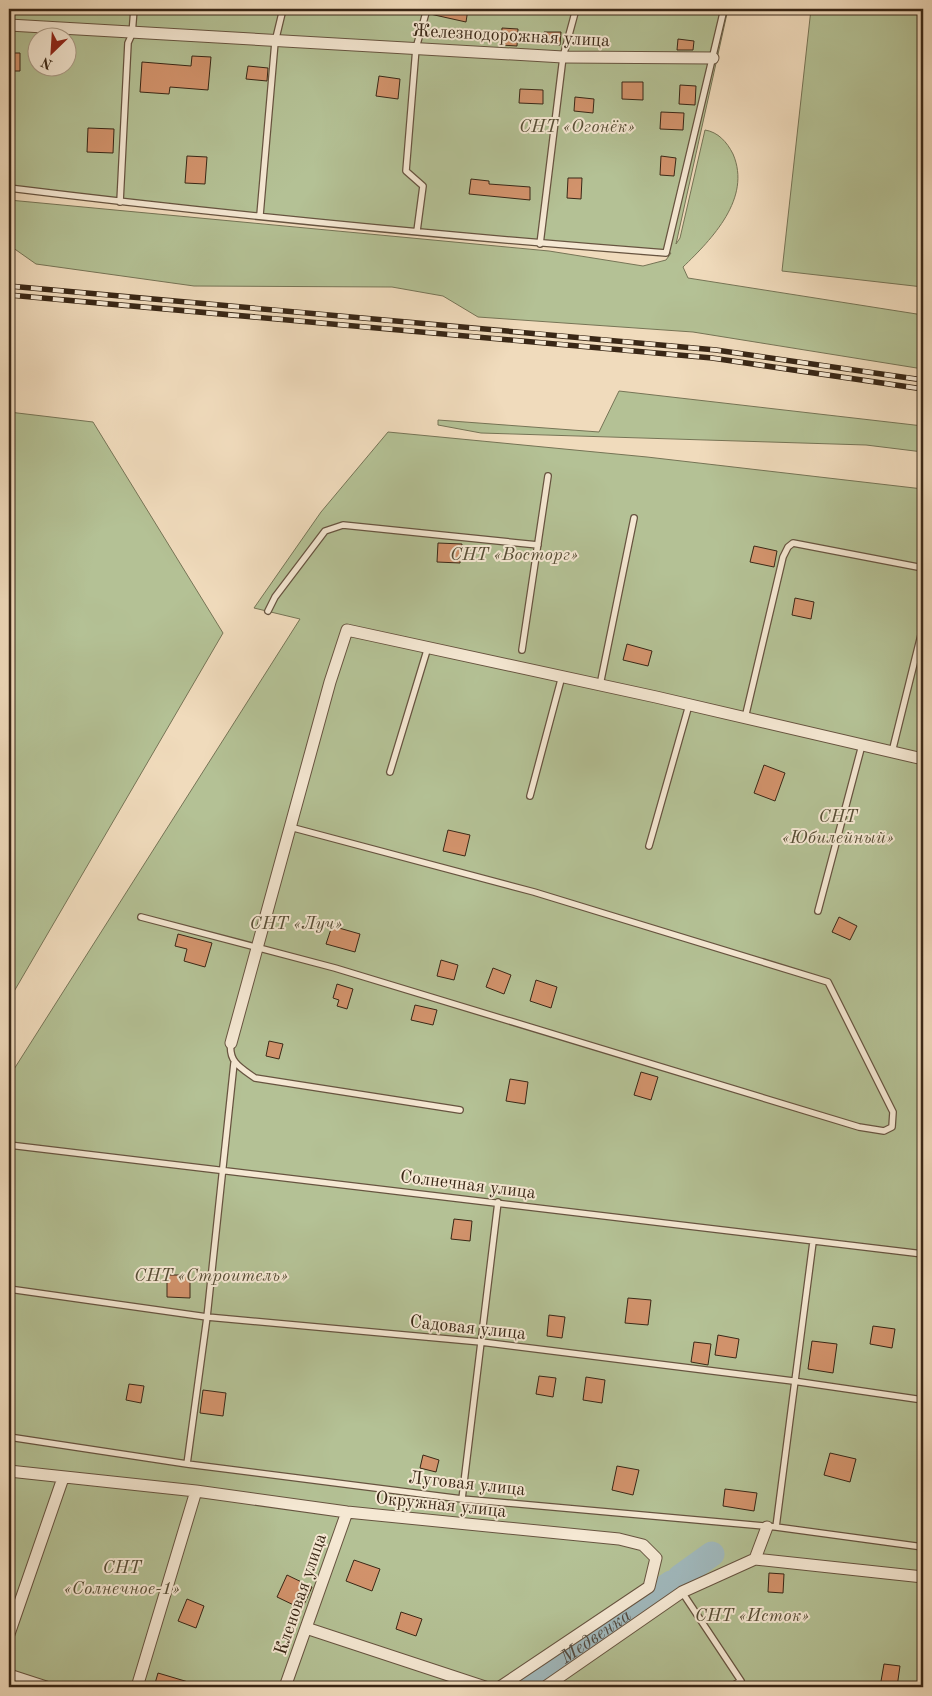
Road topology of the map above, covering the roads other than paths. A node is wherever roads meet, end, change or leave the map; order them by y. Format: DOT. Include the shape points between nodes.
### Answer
graph roads {
  1 [pos="134,9"];
  2 [pos="283,9"];
  3 [pos="427,9"];
  4 [pos="576,9"];
  5 [pos="724,9"];
  6 [pos="9,25"];
  7 [pos="132,34"];
  8 [pos="275,42"];
  9 [pos="416,48"];
  10 [pos="563,57"];
  11 [pos="713,58"];
  12 [pos="9,188"];
  13 [pos="120,202"];
  14 [pos="260,216"];
  15 [pos="418,231"];
  16 [pos="540,244"];
  17 [pos="548,476"];
  18 [pos="634,518"];
  19 [pos="538,545"];
  20 [pos="923,568"];
  21 [pos="268,611"];
  22 [pos="923,627"];
  23 [pos="428,648"];
  24 [pos="522,650"];
  25 [pos="562,676"];
  26 [pos="600,684"];
  27 [pos="689,705"];
  28 [pos="745,718"];
  29 [pos="862,745"];
  30 [pos="892,752"];
  31 [pos="923,759"];
  32 [pos="390,772"];
  33 [pos="530,796"];
  34 [pos="290,827"];
  35 [pos="649,846"];
  36 [pos="818,911"];
  37 [pos="141,917"];
  38 [pos="256,948"];
  39 [pos="231,1043"];
  40 [pos="234,1063"];
  41 [pos="460,1110"];
  42 [pos="9,1144"];
  43 [pos="221,1170"];
  44 [pos="498,1202"];
  45 [pos="813,1242"];
  46 [pos="923,1254"];
  47 [pos="9,1289"];
  48 [pos="207,1317"];
  49 [pos="481,1342"];
  50 [pos="793,1381"];
  51 [pos="923,1400"];
  52 [pos="9,1437"];
  53 [pos="187,1464"];
  54 [pos="9,1471"];
  55 [pos="63,1478"];
  56 [pos="196,1491"];
  57 [pos="462,1499"];
  58 [pos="347,1512"];
  59 [pos="772,1527"];
  60 [pos="923,1547"];
  61 [pos="755,1558"];
  62 [pos="923,1577"];
  63 [pos="682,1592"];
  64 [pos="306,1628"];
  65 [pos="9,1634"];
  66 [pos="9,1674"];
  67 [pos="742,1684"];
  68 [pos="46,1687"];
  69 [pos="137,1687"];
  70 [pos="285,1687"];
  71 [pos="485,1687"];
  72 [pos="500,1687"];
  73 [pos="545,1687"];
  74 [pos="730,1687"];
  1 -- 7 [label="lane"];
  2 -- 8 [label="lane"];
  3 -- 9 [label="lane"];
  4 -- 10 [label="lane"];
  5 -- 11 [label="lane"];
  6 -- 7 [label="street, Железнодорожная улица"];
  7 -- 8 [label="street, Железнодорожная улица"];
  7 -- 13 [label="lane" via="128,43"];
  8 -- 9 [label="street, Железнодорожная улица"];
  8 -- 14 [label="lane"];
  9 -- 10 [label="street, Железнодорожная улица"];
  9 -- 15 [label="lane" via="406,171 423,186"];
  10 -- 11 [label="street, Железнодорожная улица"];
  10 -- 16 [label="lane"];
  11 -- 16 [label="lane" via="666,254"];
  12 -- 13 [label="lane"];
  13 -- 14 [label="lane"];
  14 -- 15 [label="lane"];
  15 -- 16 [label="lane"];
  17 -- 19 [label="lane"];
  18 -- 26 [label="lane"];
  19 -- 21 [label="lane" via="343,525 325,531"];
  19 -- 24 [label="lane"];
  20 -- 28 [label="lane" via="793,544 788,547"];
  22 -- 30 [label="lane"];
  23 -- 25 [label="street"];
  23 -- 32 [label="lane"];
  23 -- 34 [label="street" via="347,630"];
  25 -- 26 [label="street"];
  25 -- 33 [label="lane"];
  26 -- 27 [label="street"];
  27 -- 28 [label="street"];
  27 -- 35 [label="lane"];
  28 -- 29 [label="street"];
  29 -- 30 [label="street"];
  29 -- 36 [label="lane"];
  30 -- 31 [label="street"];
  34 -- 38 [label="street"];
  34 -- 38 [label="lane" via="534,892 828,982 893,1112 892,1127 884,1131 859,1127 335,968"];
  37 -- 38 [label="lane"];
  38 -- 39 [label="street"];
  39 -- 40 [label="lane" via="229,1053"];
  40 -- 41 [label="lane" via="255,1078"];
  40 -- 43 [label="lane"];
  42 -- 43 [label="lane, Солнечная улица"];
  43 -- 44 [label="lane, Солнечная улица"];
  43 -- 48 [label="lane"];
  44 -- 45 [label="lane, Солнечная улица"];
  44 -- 49 [label="lane"];
  45 -- 46 [label="lane, Солнечная улица"];
  45 -- 50 [label="lane"];
  47 -- 48 [label="lane, Садовая улица"];
  48 -- 49 [label="lane, Садовая улица"];
  48 -- 53 [label="lane"];
  49 -- 50 [label="lane, Садовая улица"];
  49 -- 57 [label="lane"];
  50 -- 51 [label="lane, Садовая улица"];
  50 -- 59 [label="lane"];
  52 -- 53 [label="lane, Луговая улица"];
  53 -- 57 [label="lane, Луговая улица"];
  54 -- 55 [label="street, Окружная улица"];
  55 -- 56 [label="street, Окружная улица"];
  55 -- 65 [label="street"];
  56 -- 58 [label="street, Окружная улица"];
  56 -- 69 [label="street"];
  57 -- 59 [label="lane, Луговая улица"];
  58 -- 64 [label="street, Кленовая улица"];
  58 -- 72 [label="street, Окружная улица" via="619,1539 643,1545 656,1558 649,1587"];
  59 -- 60 [label="lane, Луговая улица"];
  59 -- 61 [label="street"];
  61 -- 62 [label="street"];
  61 -- 63 [label="street"];
  63 -- 67 [label="lane"];
  63 -- 73 [label="street"];
  64 -- 70 [label="street, Кленовая улица"];
  64 -- 71 [label="street"];
  66 -- 68 [label="street"];
  67 -- 74 [label="lane"];
}
